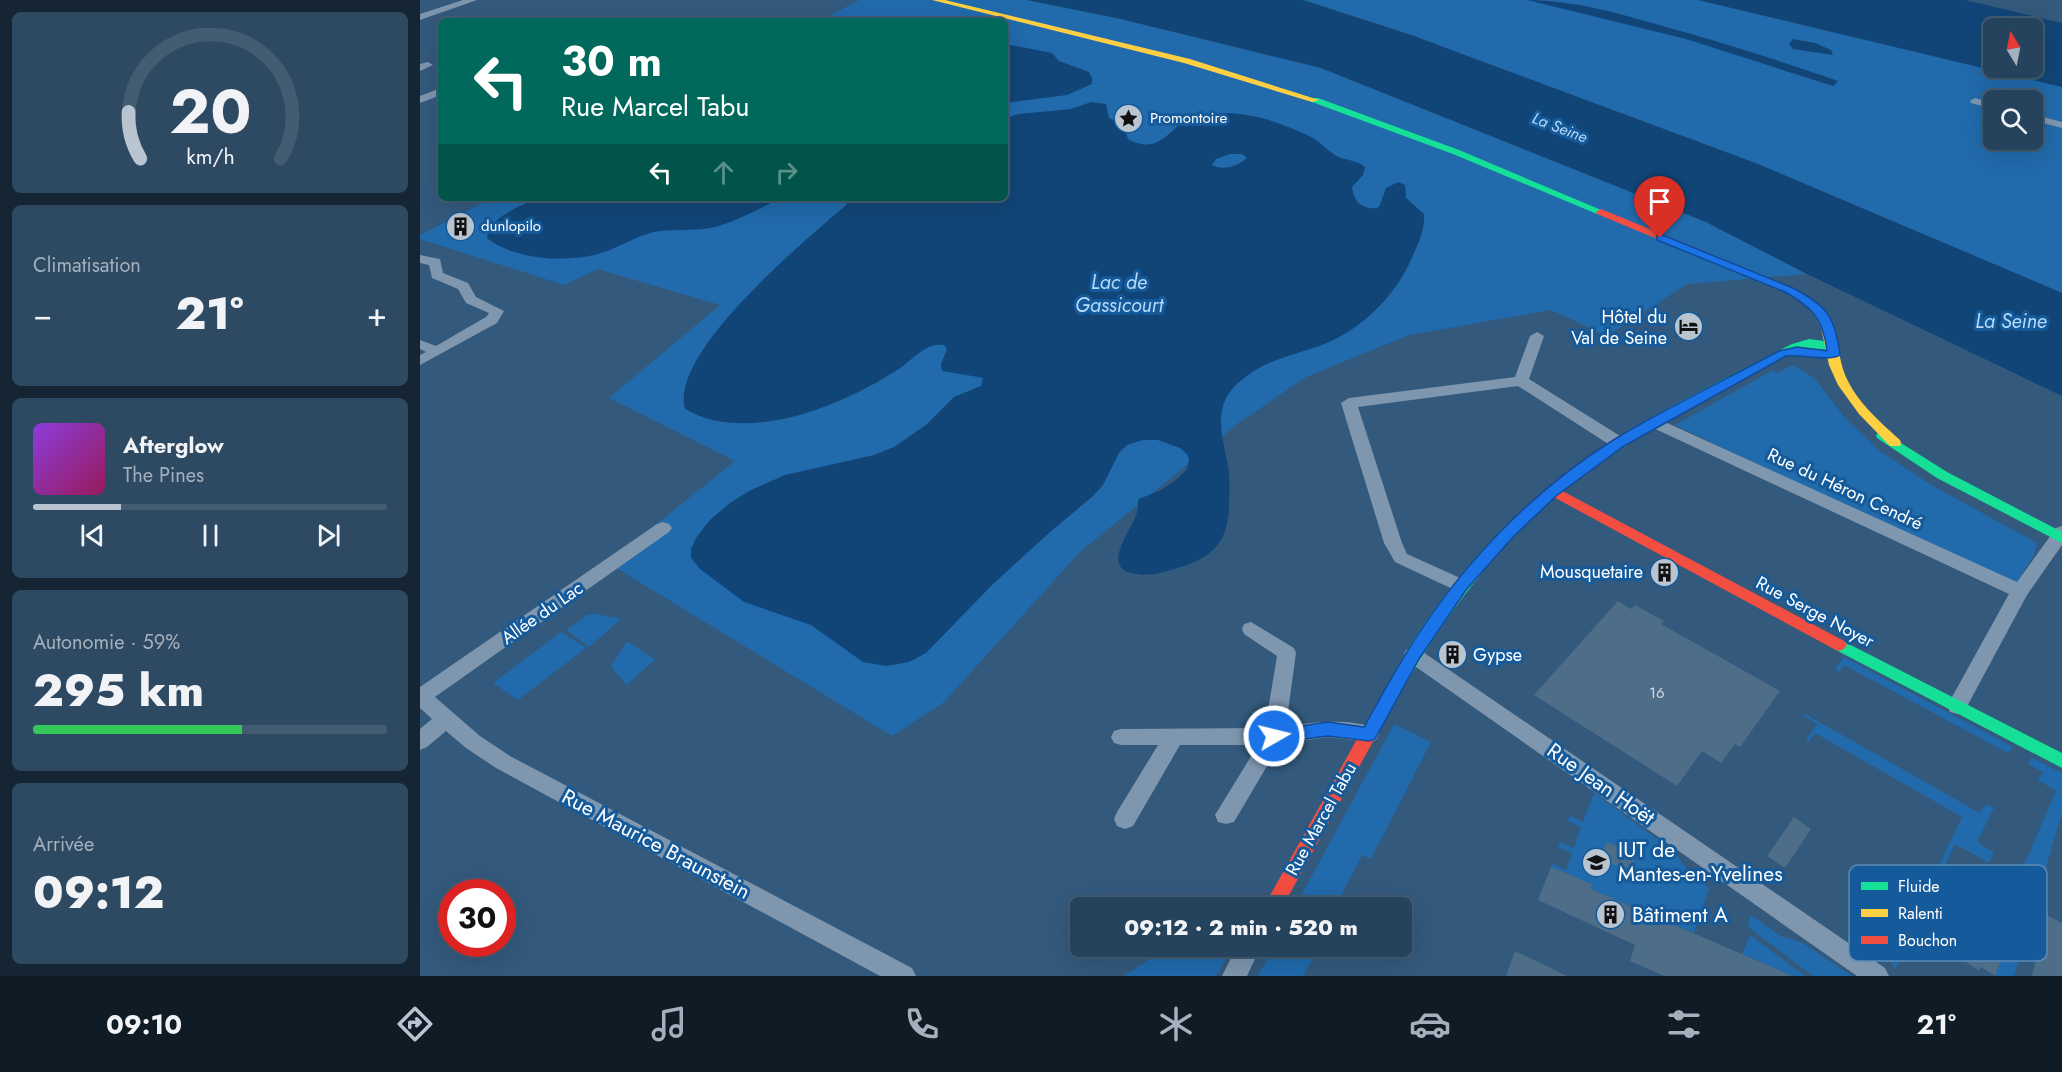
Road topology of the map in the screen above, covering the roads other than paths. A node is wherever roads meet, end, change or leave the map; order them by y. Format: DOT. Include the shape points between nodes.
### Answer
graph roads {
  1 [pos="472,0"];
  2 [pos="936,0"];
  3 [pos="420,17"];
  4 [pos="438,92"];
  5 [pos="420,100"];
  6 [pos="1975,101"];
  7 [pos="1983,103"];
  8 [pos="2043,120"];
  9 [pos="2062,125"];
  10 [pos="420,259"];
  11 [pos="1774,284"];
  12 [pos="1537,336"];
  13 [pos="420,344"];
  14 [pos="1833,350"];
  15 [pos="437,351"];
  16 [pos="1789,351"];
  17 [pos="1819,354"];
  18 [pos="420,361"];
  19 [pos="1521,381"];
  20 [pos="1654,422"];
  21 [pos="1619,443"];
  22 [pos="1895,443"];
  23 [pos="1553,491"];
  24 [pos="663,528"];
  25 [pos="2061,535"];
  26 [pos="1461,586"];
  27 [pos="2020,591"];
  28 [pos="1251,629"];
  29 [pos="1413,654"];
  30 [pos="421,696"];
  31 [pos="1956,706"];
  32 [pos="446,719"];
  33 [pos="1369,734"];
  34 [pos="1174,736"];
  35 [pos="1274,736"];
  36 [pos="1121,737"];
  37 [pos="420,741"];
  38 [pos="2062,761"];
  39 [pos="1226,815"];
  40 [pos="1125,819"];
  41 [pos="1278,897"];
  42 [pos="1244,957"];
  43 [pos="1849,957"];
  44 [pos="1855,961"];
  45 [pos="904,976"];
  46 [pos="1234,976"];
  47 [pos="1877,976"];
  1 -- 3 [label="street"];
  2 -- 11 [label="main road" via="1165,55 1314,100 1456,152"];
  4 -- 5 [label="street"];
  6 -- 7 [label="street"];
  8 -- 9 [label="street"];
  10 -- 15 [label="street" via="435,262 437,275 463,286 471,300 497,311 492,320"];
  11 -- 14 [label="main road" via="1799,295 1821,312 1829,324"];
  11 -- 17 [label="main road" via="1810,311 1816,322"];
  12 -- 19 [label="street"];
  13 -- 15 [label="street"];
  14 -- 17 [label="street, Rue Marcel Tabu"];
  14 -- 22 [label="main road" via="1843,385"];
  15 -- 18 [label="street"];
  16 -- 17 [label="street" via="1808,357"];
  16 -- 17 [label="main road, Rue Marcel Tabu" via="1801,345"];
  16 -- 20 [label="main road, Rue Marcel Tabu"];
  17 -- 22 [label="main road" via="1829,384 1851,412"];
  19 -- 21 [label="street"];
  19 -- 26 [label="street" via="1349,403 1401,558"];
  20 -- 21 [label="main road, Rue Marcel Tabu"];
  20 -- 27 [label="street, Rue du Héron Cendré"];
  21 -- 23 [label="main road, Rue Marcel Tabu"];
  22 -- 25 [label="main road" via="1942,475"];
  23 -- 26 [label="main road, Rue Marcel Tabu" via="1501,540"];
  23 -- 31 [label="main road, Rue Serge Noyer"];
  24 -- 30 [label="street, Allée du Lac"];
  25 -- 27 [label="street"];
  26 -- 29 [label="main road, Rue Marcel Tabu"];
  27 -- 31 [label="street"];
  28 -- 35 [label="street" via="1287,653"];
  29 -- 33 [label="main road, Rue Marcel Tabu"];
  29 -- 43 [label="street, Rue Jean Hoët"];
  30 -- 32 [label="street, Rue Maurice Braunstein"];
  31 -- 38 [label="main road, Rue Serge Noyer"];
  32 -- 37 [label="street"];
  32 -- 45 [label="street, Rue Maurice Braunstein" via="503,762"];
  33 -- 35 [label="street" via="1328,729"];
  33 -- 41 [label="main road, Rue Marcel Tabu"];
  34 -- 35 [label="street"];
  34 -- 36 [label="street"];
  34 -- 40 [label="street"];
  35 -- 39 [label="street"];
  42 -- 46 [label="street"];
  44 -- 47 [label="street, Rue Jean Hoët"];
}
